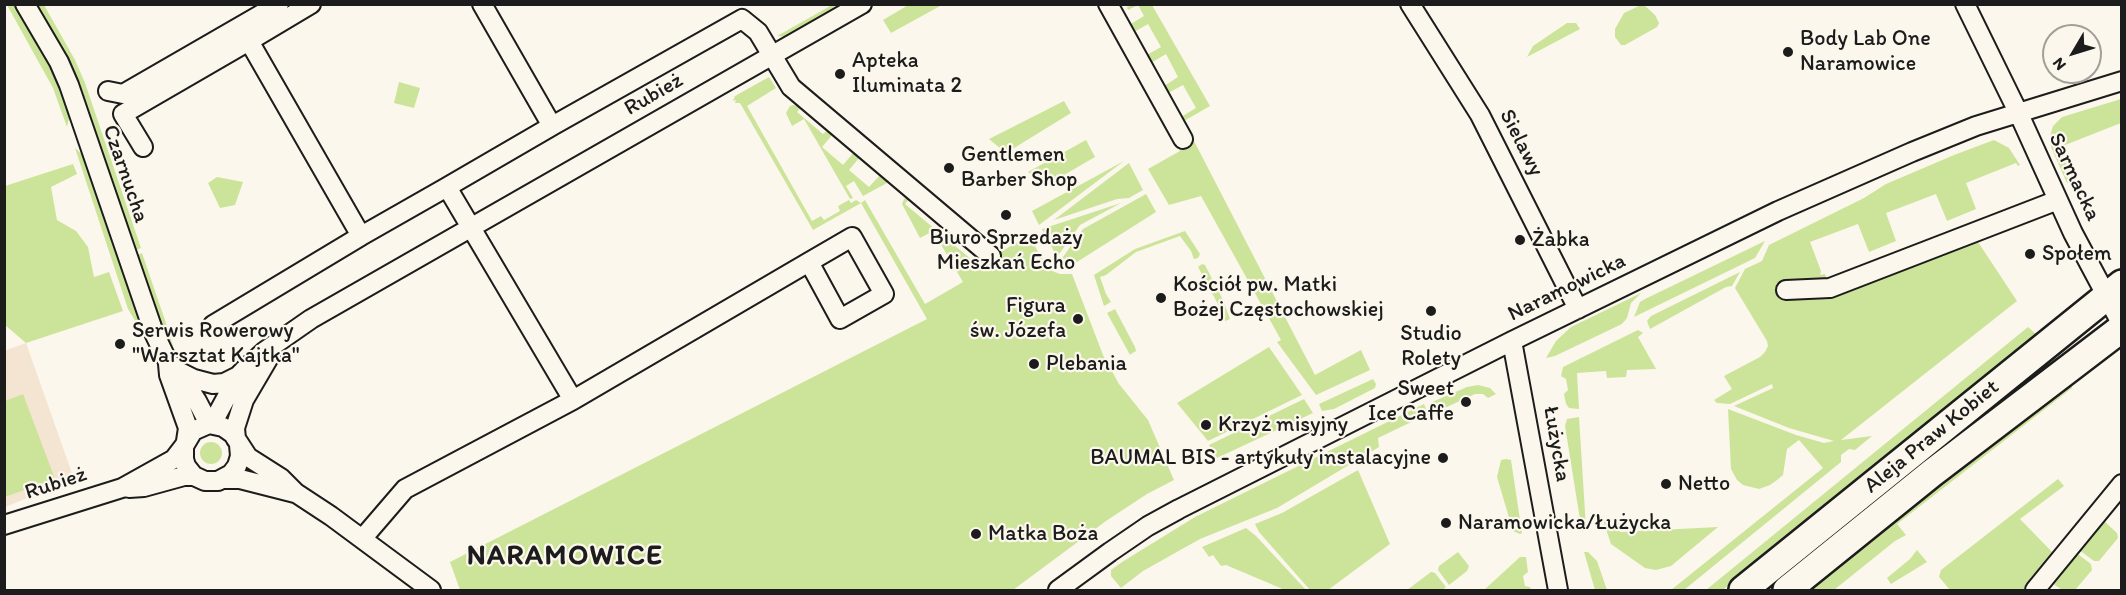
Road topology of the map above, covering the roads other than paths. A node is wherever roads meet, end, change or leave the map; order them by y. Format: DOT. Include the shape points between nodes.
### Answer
graph roads {
  1 [pos="26,4"];
  2 [pos="279,4"];
  3 [pos="311,4"];
  4 [pos="482,4"];
  5 [pos="862,4"];
  6 [pos="1108,4"];
  7 [pos="1410,4"];
  8 [pos="1965,4"];
  9 [pos="249,41"];
  10 [pos="772,55"];
  11 [pos="2121,81"];
  12 [pos="108,91"];
  13 [pos="2018,112"];
  14 [pos="552,126"];
  15 [pos="1183,139"];
  16 [pos="143,147"];
  17 [pos="447,187"];
  18 [pos="2058,200"];
  19 [pos="471,227"];
  20 [pos="361,236"];
  21 [pos="991,256"];
  22 [pos="808,262"];
  23 [pos="1786,290"];
  24 [pos="2114,290"];
  25 [pos="1578,309"];
  26 [pos="213,325"];
  27 [pos="2121,326"];
  28 [pos="1512,341"];
  29 [pos="275,344"];
  30 [pos="173,367"];
  31 [pos="238,376"];
  32 [pos="573,400"];
  33 [pos="211,424"];
  34 [pos="238,442"];
  35 [pos="184,443"];
  36 [pos="194,476"];
  37 [pos="223,479"];
  38 [pos="2121,484"];
  39 [pos="122,488"];
  40 [pos="296,493"];
  41 [pos="4,525"];
  42 [pos="362,539"];
  43 [pos="431,591"];
  44 [pos="1058,591"];
  45 [pos="1558,591"];
  46 [pos="1743,591"];
  47 [pos="1787,591"];
  48 [pos="2035,591"];
  1 -- 30 [label="street, Czarnucha" via="69,85 148,318"];
  2 -- 12 [label="street" via="123,94"];
  3 -- 9 [label="street"];
  4 -- 14 [label="street"];
  5 -- 10 [label="street, Rubież"];
  6 -- 15 [label="street"];
  7 -- 25 [label="street, Sielawy" via="1480,115"];
  8 -- 13 [label="street, Sarmacka"];
  9 -- 16 [label="street" via="123,114"];
  9 -- 20 [label="street"];
  10 -- 14 [label="street" via="758,32 742,19"];
  10 -- 19 [label="street, Rubież"];
  10 -- 21 [label="street" via="791,87"];
  11 -- 13 [label="street, Naramowicka"];
  13 -- 18 [label="street, Sarmacka"];
  13 -- 25 [label="street, Naramowicka" via="1912,152 1778,211"];
  14 -- 17 [label="street"];
  17 -- 19 [label="street"];
  17 -- 20 [label="street"];
  18 -- 23 [label="street" via="1830,288"];
  18 -- 24 [label="street, Sarmacka"];
  19 -- 29 [label="street, Rubież" via="311,319"];
  19 -- 32 [label="street"];
  20 -- 26 [label="street"];
  22 -- 22 [label="street" via="840,319 884,294 852,237"];
  22 -- 32 [label="street"];
  24 -- 27 [label="street, Sarmacka"];
  24 -- 46 [label="street, Aleja Praw Kobiet"];
  25 -- 28 [label="street, Naramowicka"];
  27 -- 47 [label="street, Aleja Praw Kobiet"];
  28 -- 44 [label="street, Naramowicka" via="1161,519"];
  28 -- 45 [label="street, Łużycka"];
  29 -- 31 [label="street, Rubież"];
  29 -- 34 [label="street, Rubież" via="244,400 235,428"];
  30 -- 31 [label="street" via="213,384"];
  30 -- 33 [label="street, Czarnucha"];
  30 -- 35 [label="street, Czarnucha" via="169,375 188,428"];
  31 -- 33 [label="street, Rubież"];
  32 -- 42 [label="street" via="405,489"];
  33 -- 34 [label="street" via="229,430"];
  33 -- 35 [label="street" via="198,428"];
  34 -- 37 [label="street" via="237,466"];
  34 -- 40 [label="street" via="246,455"];
  35 -- 36 [label="street" via="186,466"];
  35 -- 39 [label="street, Rubież" via="174,459"];
  36 -- 37 [label="street" via="208,482"];
  36 -- 39 [label="street, Rubież"];
  37 -- 40 [label="street" via="240,479"];
  38 -- 48 [label="street"];
  39 -- 41 [label="street, Rubież"];
  40 -- 42 [label="street"];
  42 -- 43 [label="street"];
}
